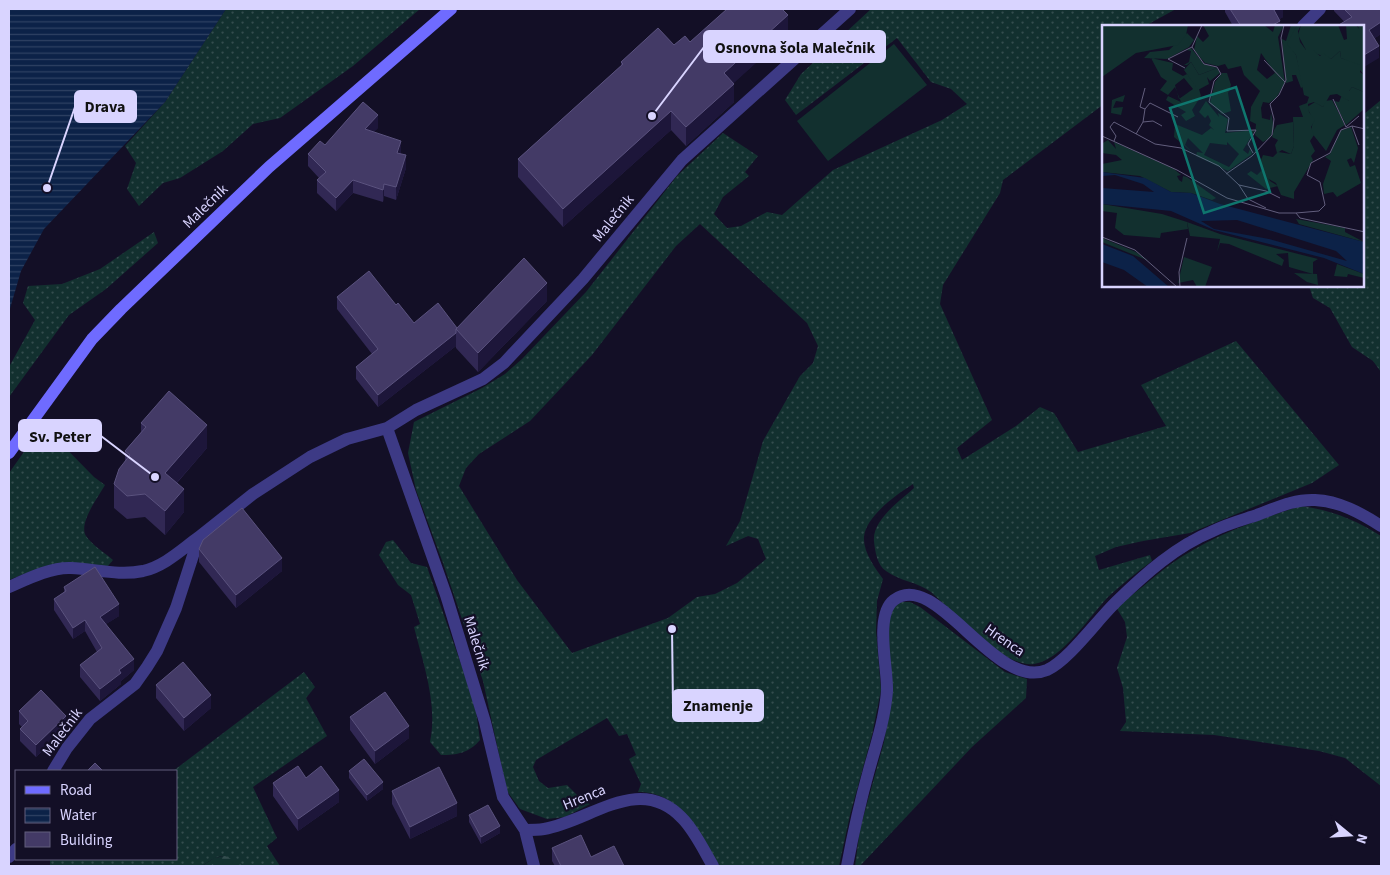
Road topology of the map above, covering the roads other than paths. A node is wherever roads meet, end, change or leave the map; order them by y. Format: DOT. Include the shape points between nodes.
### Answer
graph roads {
  1 [pos="451,9"];
  2 [pos="850,9"];
  3 [pos="1320,9"];
  4 [pos="1304,25"];
  5 [pos="387,428"];
  6 [pos="9,453"];
  7 [pos="1381,526"];
  8 [pos="199,537"];
  9 [pos="9,587"];
  10 [pos="54,770"];
  11 [pos="525,830"];
  12 [pos="534,866"];
  13 [pos="713,866"];
  14 [pos="847,866"];
  1 -- 6 [label="street, Malečnik" via="269,167 92,338"];
  2 -- 5 [label="street, Malečnik" via="682,160 583,280 504,363 483,379 416,410"];
  3 -- 4 [label="street"];
  5 -- 8 [label="street, Malečnik" via="347,439 310,457 254,494"];
  5 -- 11 [label="street, Malečnik" via="446,595 485,722 503,797"];
  7 -- 14 [label="street, Hrenca" via="1367,516 1338,504 1314,500 1292,502 1211,531 1173,553 1117,601 1075,647 1050,669 1039,673 1020,670 1003,662 928,601 916,596 895,599 885,617 883,633 887,691 884,715 856,818"];
  8 -- 9 [label="street, Malečnik" via="163,563 144,570 115,574 69,568 38,575"];
  8 -- 10 [label="street, Malečnik" via="176,608 152,659 135,684 90,719"];
  11 -- 12 [label="street, Malečnik"];
  11 -- 13 [label="street, Hrenca" via="545,829 618,801 641,799 659,802 683,819"];
}
